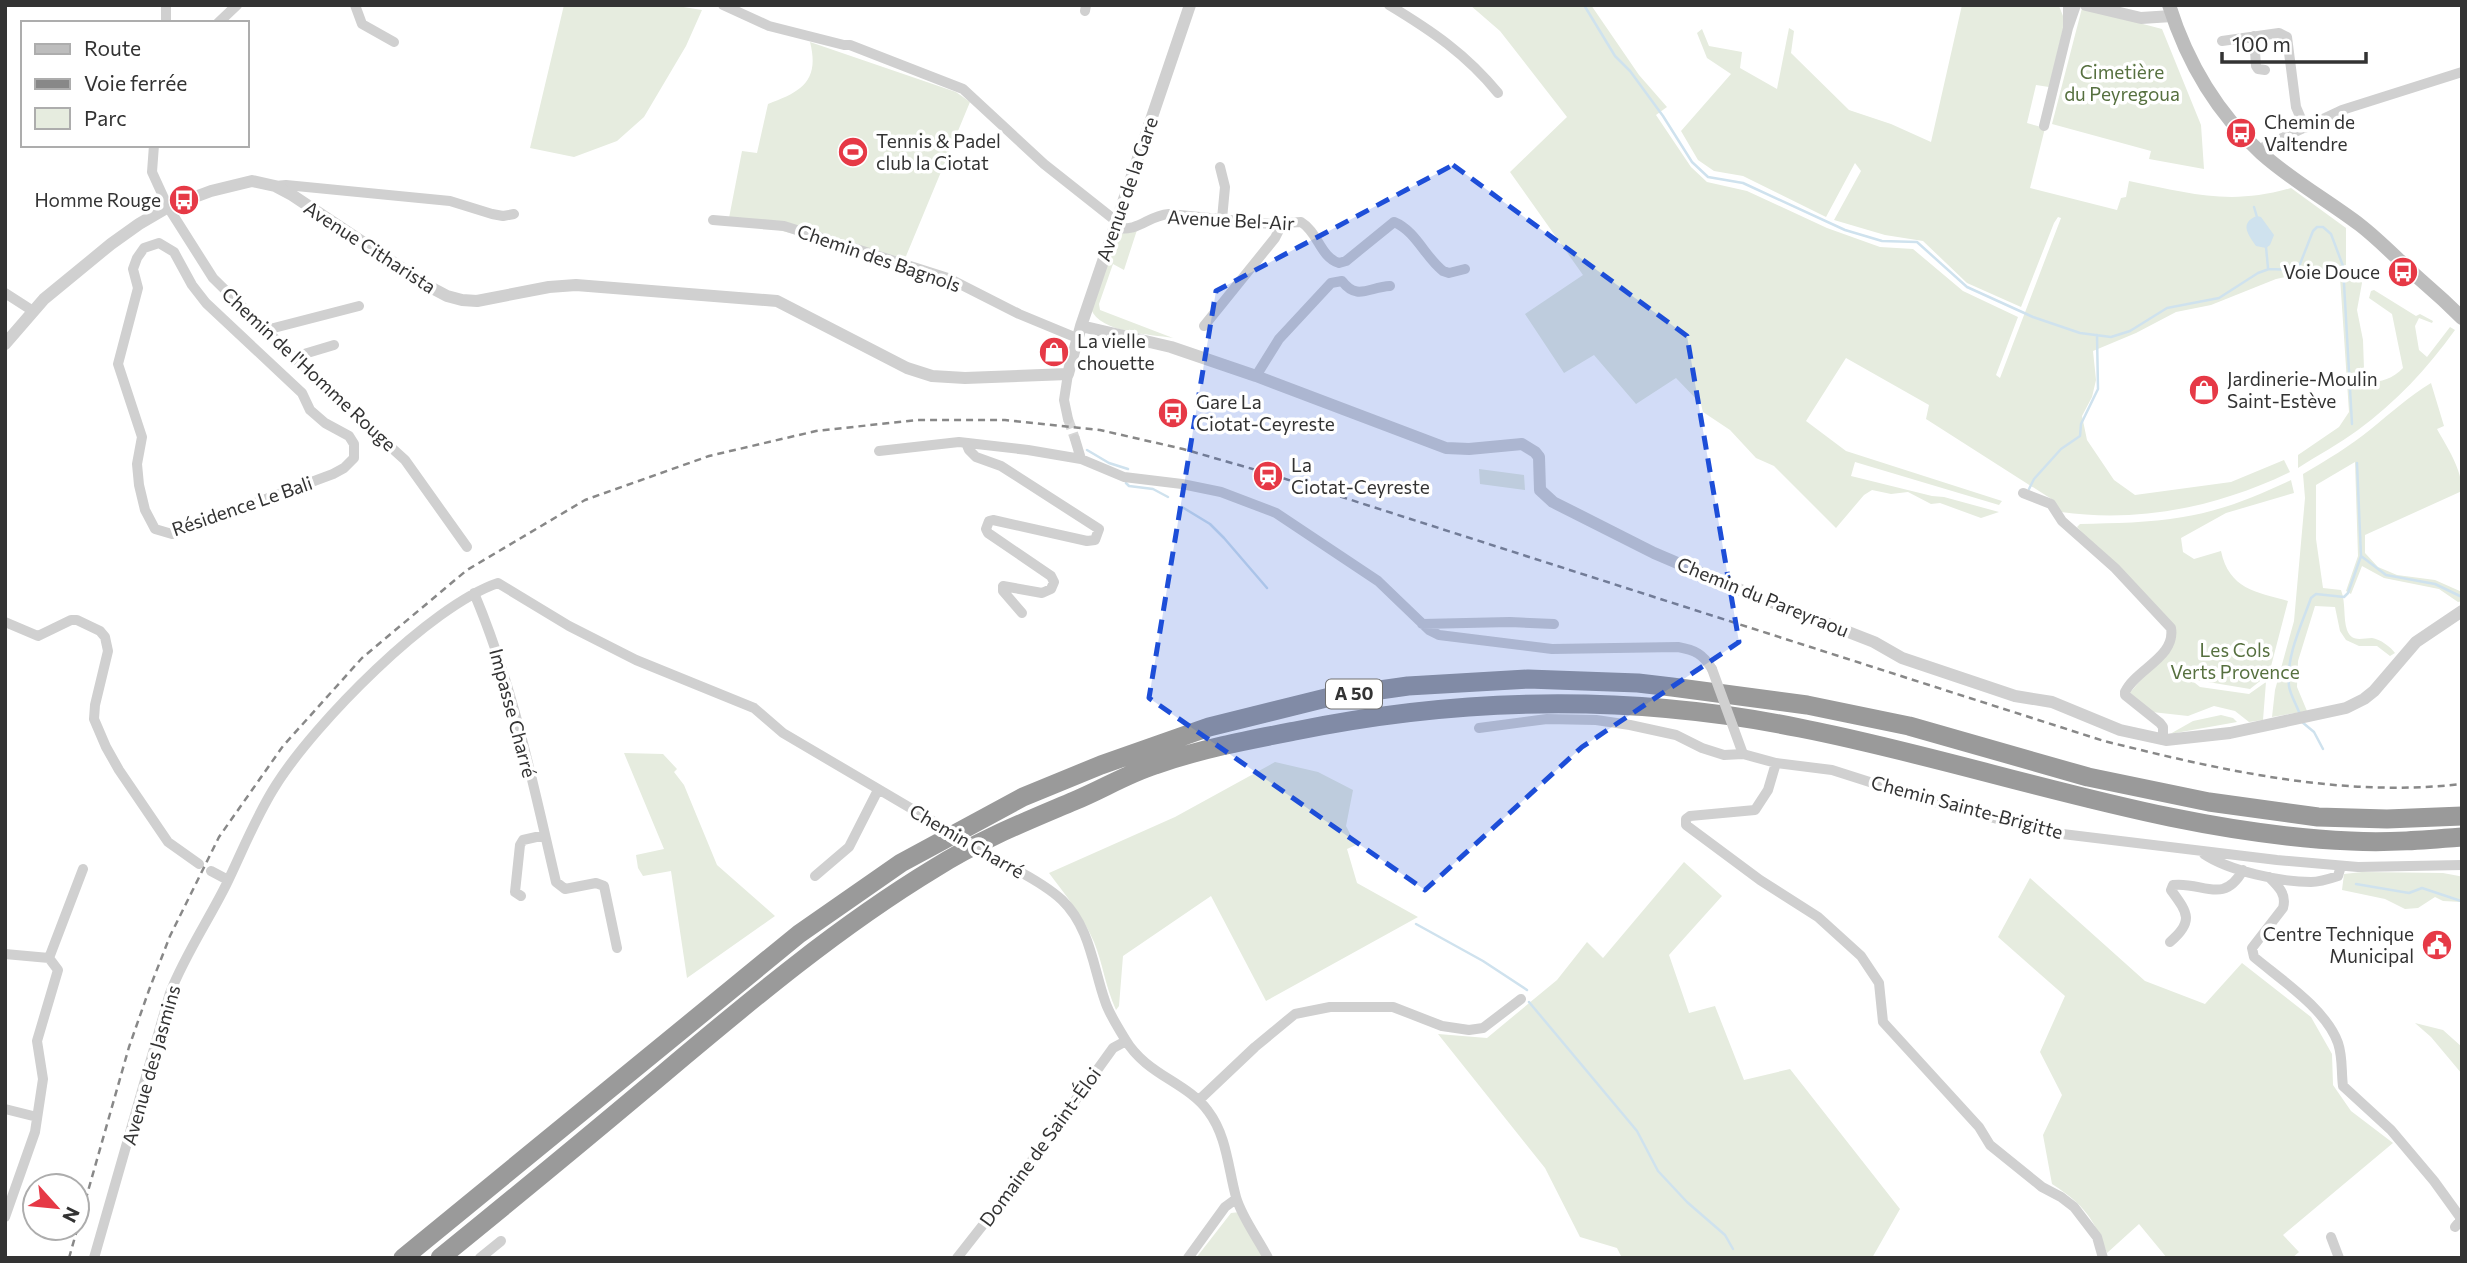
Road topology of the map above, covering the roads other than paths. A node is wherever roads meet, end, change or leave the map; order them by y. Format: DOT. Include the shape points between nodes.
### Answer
graph roads {
  1 [pos="237,5"];
  2 [pos="355,5"];
  3 [pos="723,5"];
  4 [pos="1190,5"];
  5 [pos="1389,5"];
  6 [pos="2068,5"];
  7 [pos="2076,5"];
  8 [pos="2090,6"];
  9 [pos="2129,9"];
  10 [pos="2170,11"];
  11 [pos="220,21"];
  12 [pos="2068,28"];
  13 [pos="2254,36"];
  14 [pos="2222,41"];
  15 [pos="394,42"];
  16 [pos="2265,70"];
  17 [pos="2462,72"];
  18 [pos="1498,93"];
  19 [pos="2045,126"];
  20 [pos="2305,128"];
  21 [pos="154,147"];
  22 [pos="2259,151"];
  23 [pos="1220,167"];
  24 [pos="275,186"];
  25 [pos="168,207"];
  26 [pos="514,214"];
  27 [pos="1222,219"];
  28 [pos="713,220"];
  29 [pos="1115,224"];
  30 [pos="1282,225"];
  31 [pos="1465,269"];
  32 [pos="2423,282"];
  33 [pos="1390,286"];
  34 [pos="5,293"];
  35 [pos="359,306"];
  36 [pos="33,311"];
  37 [pos="2462,318"];
  38 [pos="1204,326"];
  39 [pos="264,328"];
  40 [pos="2462,328"];
  41 [pos="1079,332"];
  42 [pos="247,342"];
  43 [pos="5,344"];
  44 [pos="334,345"];
  45 [pos="294,357"];
  46 [pos="1068,374"];
  47 [pos="1256,376"];
  48 [pos="1068,419"];
  49 [pos="1076,439"];
  50 [pos="966,443"];
  51 [pos="879,451"];
  52 [pos="1081,459"];
  53 [pos="2023,493"];
  54 [pos="467,547"];
  55 [pos="498,583"];
  56 [pos="474,593"];
  57 [pos="2461,611"];
  58 [pos="1023,613"];
  59 [pos="5,622"];
  60 [pos="1422,624"];
  61 [pos="1554,624"];
  62 [pos="1479,728"];
  63 [pos="2163,740"];
  64 [pos="1743,754"];
  65 [pos="1776,763"];
  66 [pos="878,790"];
  67 [pos="2462,816"];
  68 [pos="545,835"];
  69 [pos="2462,837"];
  70 [pos="2199,850"];
  71 [pos="199,864"];
  72 [pos="2462,865"];
  73 [pos="2341,866"];
  74 [pos="83,870"];
  75 [pos="2243,870"];
  76 [pos="211,871"];
  77 [pos="815,876"];
  78 [pos="2269,877"];
  79 [pos="228,880"];
  80 [pos="521,896"];
  81 [pos="2170,942"];
  82 [pos="617,948"];
  83 [pos="5,954"];
  84 [pos="49,958"];
  85 [pos="1521,999"];
  86 [pos="1126,1041"];
  87 [pos="1199,1100"];
  88 [pos="5,1109"];
  89 [pos="37,1117"];
  90 [pos="1236,1199"];
  91 [pos="5,1217"];
  92 [pos="2455,1227"];
  93 [pos="2331,1237"];
  94 [pos="500,1241"];
  95 [pos="94,1258"];
  96 [pos="403,1258"];
  97 [pos="440,1258"];
  98 [pos="480,1258"];
  99 [pos="957,1258"];
  100 [pos="1188,1258"];
  101 [pos="1268,1258"];
  102 [pos="2103,1258"];
  103 [pos="2339,1258"];
  1 -- 11 [label="street"];
  2 -- 15 [label="street" via="362,23"];
  3 -- 29 [label="street" via="769,26 850,45 963,89"];
  4 -- 29 [label="street, Avenue de la Gare"];
  5 -- 18 [label="street" via="1459,51"];
  6 -- 12 [label="street"];
  7 -- 12 [label="street"];
  8 -- 9 [label="street"];
  9 -- 10 [label="street" via="2156,19"];
  10 -- 22 [label="main road" via="2198,76"];
  12 -- 19 [label="street"];
  13 -- 14 [label="street"];
  13 -- 16 [label="street" via="2256,66"];
  13 -- 20 [label="street" via="2279,33 2287,37 2296,107"];
  17 -- 20 [label="street" via="2342,110"];
  20 -- 22 [label="street"];
  21 -- 25 [label="street, Chemin de l'Homme Rouge" via="152,172"];
  22 -- 32 [label="main road" via="2360,225"];
  23 -- 27 [label="street" via="1225,187"];
  24 -- 25 [label="street, Avenue Citharista" via="252,181"];
  24 -- 26 [label="street" via="450,201 492,214"];
  24 -- 46 [label="street, Avenue Citharista" via="430,287 462,300 576,285 766,299 798,310 923,374 965,378"];
  25 -- 36 [label="street, Avenue Citharista" via="111,244"];
  25 -- 39 [label="street, Chemin de l'Homme Rouge" via="213,278"];
  27 -- 29 [label="street, Avenue Bel-Air" via="1164,214 1136,228"];
  27 -- 30 [label="street, Avenue Bel-Air"];
  28 -- 41 [label="street, Chemin des Bagnols" via="785,226 948,278 1019,314"];
  29 -- 41 [label="street, Avenue de la Gare"];
  30 -- 31 [label="street, Avenue Bel-Air" via="1305,224 1326,256 1339,263 1397,223 1443,271"];
  30 -- 38 [label="street"];
  32 -- 37 [label="main road"];
  32 -- 40 [label="main road"];
  33 -- 47 [label="street" via="1356,293 1342,281 1331,283 1279,340"];
  34 -- 36 [label="street"];
  35 -- 39 [label="street"];
  36 -- 43 [label="street, Avenue Citharista"];
  39 -- 42 [label="street"];
  39 -- 45 [label="street, Chemin de l'Homme Rouge"];
  41 -- 46 [label="street, Avenue de la Gare"];
  41 -- 47 [label="street, Chemin du Pareyraou" via="1171,347"];
  42 -- 42 [label="street, Résidence Le Bali" via="302,393 310,410 349,436 354,457 333,474 172,534 155,529 139,485 142,437 118,364 138,288 134,269 144,248 159,243 170,248 206,303"];
  44 -- 45 [label="street"];
  45 -- 54 [label="street, Chemin de l'Homme Rouge" via="405,460"];
  46 -- 48 [label="street" via="1064,400"];
  47 -- 63 [label="street, Chemin du Pareyraou" via="1446,448 1522,444 1539,457 1540,490 1553,502 1616,534 1742,591 1874,642 1902,658"];
  49 -- 52 [label="street"];
  50 -- 51 [label="street"];
  50 -- 52 [label="street"];
  50 -- 58 [label="street" via="976,457 1001,466 1099,529 1095,540 1087,541 989,521 988,533 1054,582 1042,593 1003,586"];
  52 -- 60 [label="street" via="1124,477 1221,492 1276,513 1378,581"];
  53 -- 63 [label="street" via="2051,504 2062,521 2115,568 2171,628 2167,648 2125,692 2160,723"];
  55 -- 56 [label="street, Avenue des Jasmins"];
  55 -- 66 [label="street, Chemin Charré" via="636,660 754,708 783,733"];
  56 -- 68 [label="street, Impasse Charré" via="493,637"];
  56 -- 79 [label="street, Avenue des Jasmins" via="424,628 370,677 306,747 276,785"];
  57 -- 63 [label="street, Chemin du Pareyraou" via="2416,642 2374,691 2346,708 2230,733"];
  59 -- 71 [label="street" via="38,636 77,620 105,637 108,651 94,719 119,770 168,842"];
  60 -- 61 [label="street"];
  60 -- 64 [label="street, bridge" via="1439,635 1552,649 1692,649 1704,656 1712,669"];
  62 -- 64 [label="street, Chemin Sainte-Brigitte" via="1547,719 1596,720 1676,735 1724,755"];
  64 -- 65 [label="street, Chemin Sainte-Brigitte"];
  65 -- 70 [label="street, Chemin Sainte-Brigitte" via="1832,770 2046,832"];
  65 -- 102 [label="street" via="1768,790 1755,810 1690,816 1686,825 1818,917 1861,956 1879,983 1883,1022 1979,1127 1990,1145 2074,1208 2096,1237"];
  66 -- 77 [label="street" via="846,851"];
  66 -- 86 [label="street, Chemin Charré, bridge" via="1052,891 1069,908 1095,958 1106,1006"];
  67 -- 96 [label="highway, A 50" via="2318,817 2209,802 2088,777 1909,726 1807,705 1638,683 1528,679 1408,686 1331,697 1209,727 1101,765 1023,797 901,863 799,934"];
  68 -- 80 [label="street" via="523,840 520,845 515,892"];
  68 -- 82 [label="street, Impasse Charré" via="559,886 604,886"];
  69 -- 97 [label="highway, A 50" via="2352,841 2206,825 1807,729 1635,707 1536,703 1420,709 1240,742 1154,765 987,838 926,873 820,947 725,1022"];
  70 -- 73 [label="street, Chemin Sainte-Brigitte"];
  70 -- 75 [label="street"];
  72 -- 73 [label="street, Chemin Sainte-Brigitte"];
  73 -- 78 [label="street" via="2338,876 2311,882"];
  74 -- 84 [label="street"];
  75 -- 78 [label="street"];
  75 -- 81 [label="street" via="2237,881 2221,890 2173,885 2171,890 2187,919"];
  76 -- 79 [label="street"];
  78 -- 92 [label="street" via="2280,887 2285,902 2252,948 2254,957 2314,1008 2326,1024 2337,1040 2343,1086 2391,1130 2434,1181 2460,1217"];
  79 -- 95 [label="street, Avenue des Jasmins" via="170,993"];
  83 -- 84 [label="street"];
  84 -- 89 [label="street" via="58,970 37,1041 43,1079"];
  85 -- 87 [label="street" via="1483,1028 1469,1030 1442,1026 1393,1007 1330,1007 1295,1014"];
  86 -- 87 [label="street, Chemin Charré" via="1137,1056"];
  86 -- 99 [label="street, Domaine de Saint-Éloi" via="1113,1048"];
  87 -- 90 [label="street, Chemin Charré" via="1219,1129"];
  88 -- 89 [label="street"];
  89 -- 91 [label="street"];
  90 -- 100 [label="street" via="1224,1208"];
  90 -- 101 [label="street, Chemin Charré"];
  93 -- 103 [label="street"];
  94 -- 98 [label="street"];
}
